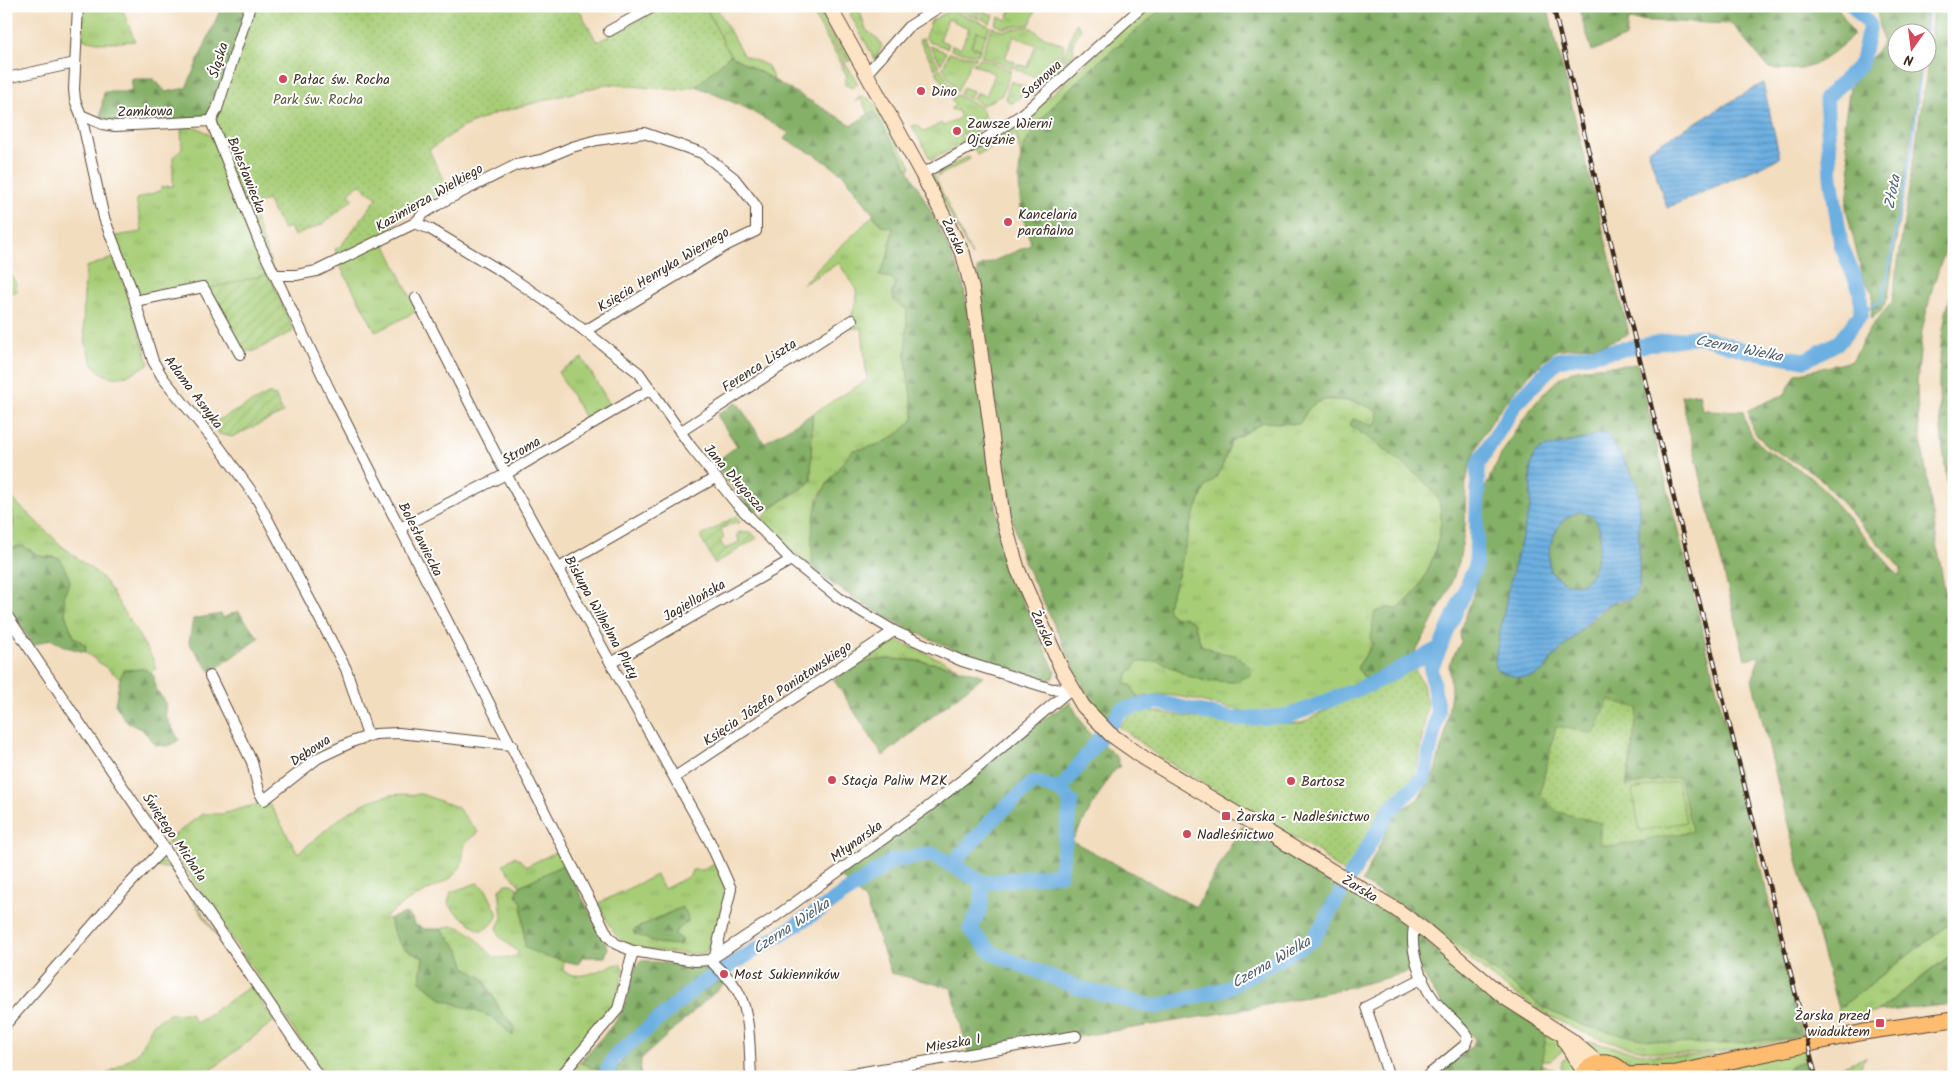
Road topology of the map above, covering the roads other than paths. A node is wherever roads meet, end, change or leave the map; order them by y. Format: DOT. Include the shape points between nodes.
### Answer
graph roads {
  1 [pos="78,6"];
  2 [pos="250,6"];
  3 [pos="655,6"];
  4 [pos="829,6"];
  5 [pos="941,6"];
  6 [pos="1143,6"];
  7 [pos="608,31"];
  8 [pos="75,63"];
  9 [pos="867,73"];
  10 [pos="7,78"];
  11 [pos="81,115"];
  12 [pos="212,121"];
  13 [pos="922,174"];
  14 [pos="415,223"];
  15 [pos="756,231"];
  16 [pos="275,275"];
  17 [pos="416,298"];
  18 [pos="135,301"];
  19 [pos="852,320"];
  20 [pos="585,331"];
  21 [pos="240,354"];
  22 [pos="651,390"];
  23 [pos="680,432"];
  24 [pos="506,474"];
  25 [pos="715,478"];
  26 [pos="400,528"];
  27 [pos="791,560"];
  28 [pos="559,568"];
  29 [pos="6,614"];
  30 [pos="894,631"];
  31 [pos="611,664"];
  32 [pos="210,676"];
  33 [pos="1072,688"];
  34 [pos="368,736"];
  35 [pos="512,746"];
  36 [pos="675,777"];
  37 [pos="165,847"];
  38 [pos="1415,923"];
  39 [pos="632,951"];
  40 [pos="713,960"];
  41 [pos="1423,978"];
  42 [pos="1954,1019"];
  43 [pos="6,1024"];
  44 [pos="1559,1032"];
  45 [pos="1076,1036"];
  46 [pos="1598,1063"];
  47 [pos="1582,1074"];
  48 [pos="1671,1075"];
  49 [pos="1627,1076"];
  50 [pos="319,1077"];
  51 [pos="560,1077"];
  52 [pos="750,1077"];
  53 [pos="834,1077"];
  54 [pos="1389,1077"];
  55 [pos="1426,1077"];
  1 -- 8 [label="street, Adama Asnyka"];
  2 -- 12 [label="street, Śląska"];
  3 -- 7 [label="street"];
  4 -- 9 [label="street, Żarska"];
  5 -- 9 [label="street" via="908,27"];
  6 -- 13 [label="street, Sosnowa" via="1024,113"];
  8 -- 10 [label="street"];
  8 -- 11 [label="street, Adama Asnyka" via="74,94"];
  9 -- 13 [label="street, Żarska"];
  11 -- 12 [label="street, Zamkowa" via="115,126"];
  11 -- 18 [label="street, Adama Asnyka" via="104,218"];
  12 -- 16 [label="street, Bolesławiecka"];
  13 -- 33 [label="street, Żarska" via="956,238 968,273 1009,542 1044,631"];
  14 -- 15 [label="street, Kazimierza Wielkiego" via="444,201 516,165 541,160 597,140 644,133 702,153 734,178 756,206"];
  14 -- 16 [label="street, Kazimierza Wielkiego" via="317,271"];
  14 -- 20 [label="street, Jana Długosza" via="510,276"];
  15 -- 20 [label="street, Księcia Henryka Wiernego" via="726,245"];
  16 -- 26 [label="street, Bolesławiecka"];
  17 -- 24 [label="street, Biskupa Wilhelma Pluty"];
  18 -- 21 [label="street" via="203,287"];
  18 -- 34 [label="street, Adama Asnyka" via="158,370 250,488 294,566 346,669"];
  19 -- 23 [label="street, Ferenca Liszta"];
  20 -- 22 [label="street, Jana Długosza" via="639,373"];
  22 -- 23 [label="street, Jana Długosza"];
  22 -- 24 [label="street, Stroma"];
  23 -- 25 [label="street, Jana Długosza"];
  24 -- 26 [label="street, Stroma"];
  24 -- 28 [label="street, Biskupa Wilhelma Pluty"];
  25 -- 27 [label="street, Jana Długosza"];
  25 -- 28 [label="street"];
  26 -- 35 [label="street, Bolesławiecka"];
  27 -- 30 [label="street, Jana Długosza" via="839,598"];
  27 -- 31 [label="street, Jagiellońska"];
  28 -- 31 [label="street, Biskupa Wilhelma Pluty"];
  29 -- 37 [label="street, Świętego Michała"];
  30 -- 33 [label="street, Jana Długosza" via="1008,677 1052,689"];
  30 -- 36 [label="street, Księcia Józefa Poniatowskiego"];
  31 -- 36 [label="street, Biskupa Wilhelma Pluty"];
  32 -- 34 [label="street, Dębowa" via="252,762 264,800 318,758"];
  33 -- 38 [label="street, Żarska" via="1097,722 1123,744"];
  33 -- 40 [label="street, Młynarska" via="928,807"];
  34 -- 35 [label="street, Dębowa" via="399,733"];
  35 -- 39 [label="street, Bolesławiecka" via="608,936 622,948"];
  36 -- 40 [label="street, Biskupa Wilhelma Pluty" via="731,889"];
  37 -- 43 [label="street"];
  37 -- 50 [label="street, Świętego Michała"];
  38 -- 41 [label="street" via="1412,940"];
  38 -- 44 [label="street, Żarska" via="1504,997"];
  39 -- 40 [label="street" via="696,961"];
  39 -- 51 [label="street" via="618,1009"];
  40 -- 52 [label="street" via="740,997 746,1017"];
  41 -- 54 [label="street" via="1366,1007"];
  41 -- 55 [label="street" via="1434,1000 1468,1037 1465,1045"];
  42 -- 48 [label="main road" via="1864,1032"];
  44 -- 46 [label="street, Żarska"];
  44 -- 47 [label="street, Żarska"];
  45 -- 53 [label="street, Mieszka I"];
  46 -- 47 [label="main road"];
  46 -- 49 [label="main road" via="1617,1066"];
  48 -- 49 [label="main road"];
}
